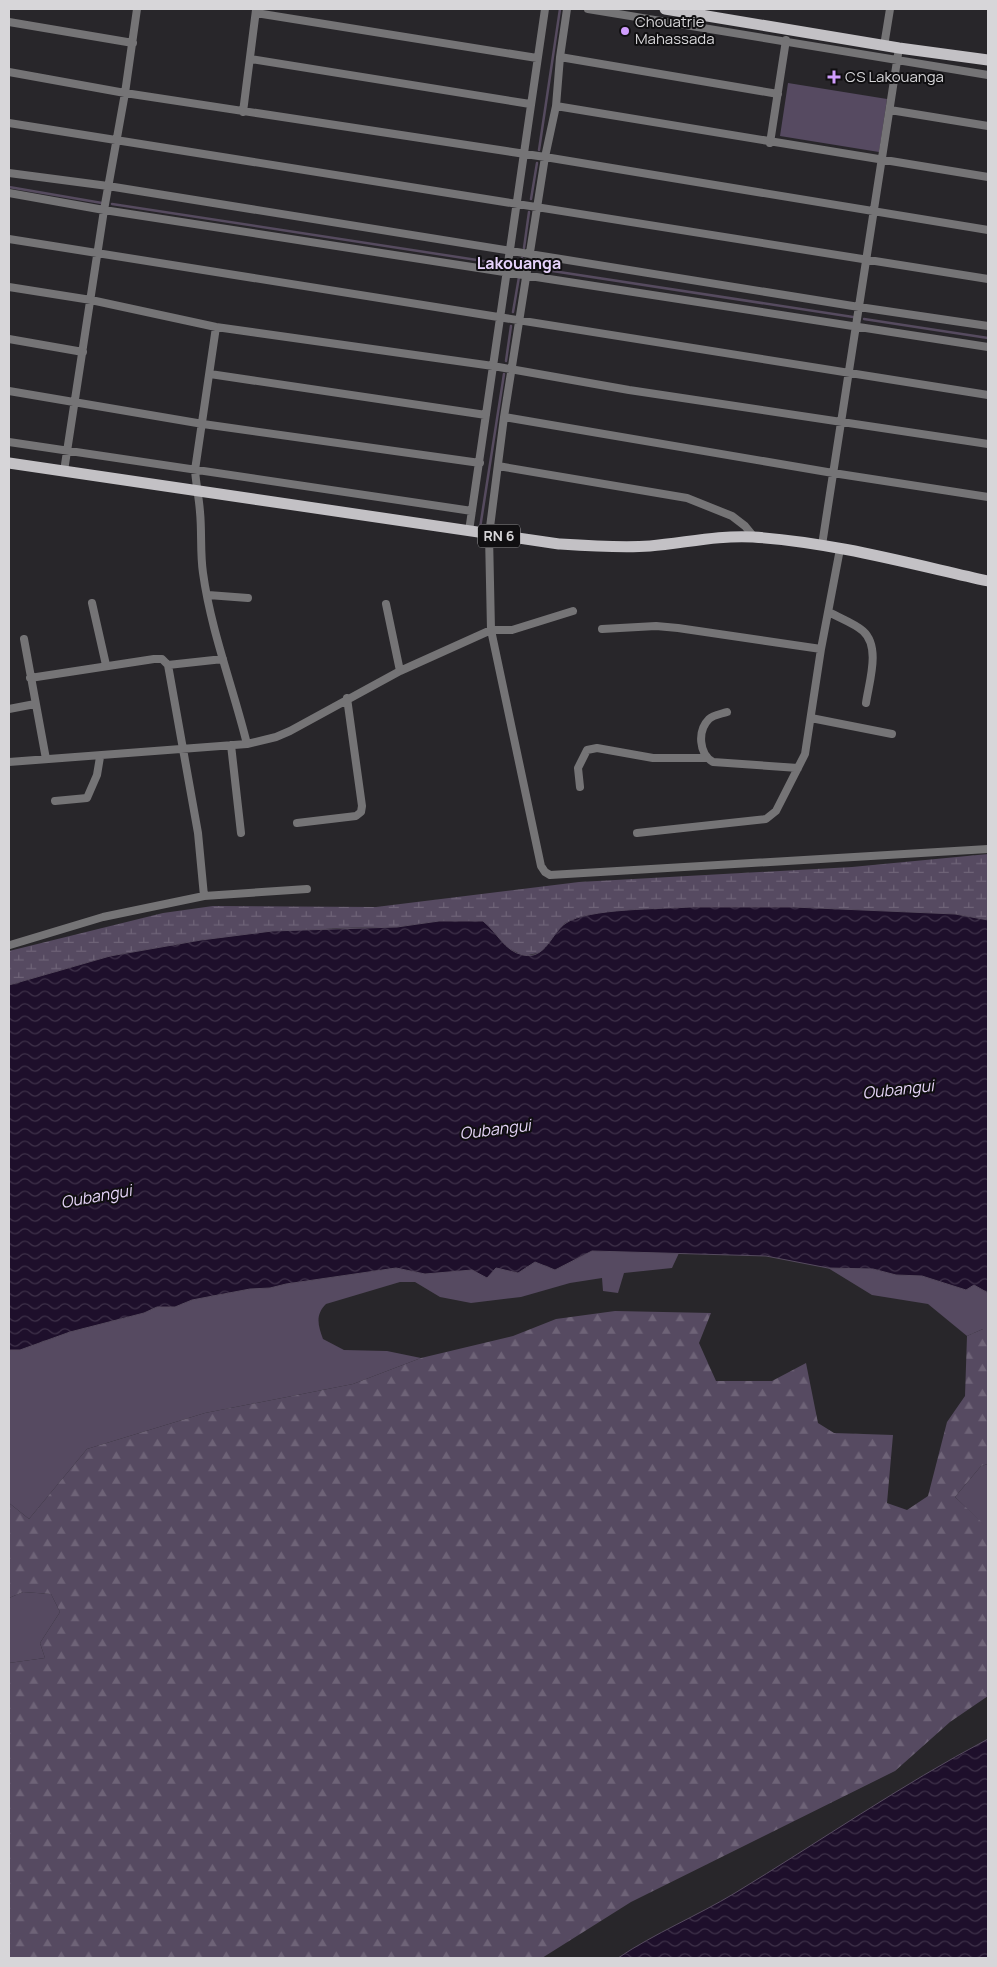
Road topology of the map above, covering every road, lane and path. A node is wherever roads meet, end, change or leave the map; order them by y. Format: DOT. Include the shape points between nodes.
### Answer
graph roads {
  1 [pos="137,9"];
  2 [pos="545,9"];
  3 [pos="567,9"];
  4 [pos="588,9"];
  5 [pos="665,9"];
  6 [pos="890,9"];
  7 [pos="256,11"];
  8 [pos="9,22"];
  9 [pos="786,40"];
  10 [pos="133,43"];
  11 [pos="884,46"];
  12 [pos="898,54"];
  13 [pos="560,57"];
  14 [pos="537,58"];
  15 [pos="251,59"];
  16 [pos="988,60"];
  17 [pos="9,72"];
  18 [pos="988,75"];
  19 [pos="125,93"];
  20 [pos="778,94"];
  21 [pos="530,104"];
  22 [pos="556,106"];
  23 [pos="890,110"];
  24 [pos="243,112"];
  25 [pos="9,123"];
  26 [pos="988,126"];
  27 [pos="117,142"];
  28 [pos="770,143"];
  29 [pos="522,154"];
  30 [pos="545,157"];
  31 [pos="881,160"];
  32 [pos="9,173"];
  33 [pos="988,177"];
  34 [pos="108,186"];
  35 [pos="9,193"];
  36 [pos="515,203"];
  37 [pos="538,207"];
  38 [pos="104,210"];
  39 [pos="872,211"];
  40 [pos="988,230"];
  41 [pos="9,239"];
  42 [pos="511,251"];
  43 [pos="98,254"];
  44 [pos="531,254"];
  45 [pos="866,259"];
  46 [pos="508,271"];
  47 [pos="528,274"];
  48 [pos="988,279"];
  49 [pos="9,287"];
  50 [pos="92,300"];
  51 [pos="859,307"];
  52 [pos="500,317"];
  53 [pos="520,320"];
  54 [pos="856,326"];
  55 [pos="988,326"];
  56 [pos="216,327"];
  57 [pos="9,339"];
  58 [pos="988,347"];
  59 [pos="83,352"];
  60 [pos="493,366"];
  61 [pos="512,369"];
  62 [pos="210,374"];
  63 [pos="849,374"];
  64 [pos="9,391"];
  65 [pos="988,395"];
  66 [pos="74,401"];
  67 [pos="486,415"];
  68 [pos="504,417"];
  69 [pos="841,422"];
  70 [pos="203,424"];
  71 [pos="9,442"];
  72 [pos="988,444"];
  73 [pos="66,450"];
  74 [pos="9,463"];
  75 [pos="480,463"];
  76 [pos="498,466"];
  77 [pos="195,470"];
  78 [pos="64,471"];
  79 [pos="833,473"];
  80 [pos="196,491"];
  81 [pos="988,497"];
  82 [pos="472,512"];
  83 [pos="469,531"];
  84 [pos="489,534"];
  85 [pos="754,537"];
  86 [pos="822,546"];
  87 [pos="840,549"];
  88 [pos="988,581"];
  89 [pos="208,595"];
  90 [pos="248,598"];
  91 [pos="92,603"];
  92 [pos="386,604"];
  93 [pos="573,611"];
  94 [pos="829,612"];
  95 [pos="602,629"];
  96 [pos="492,630"];
  97 [pos="24,639"];
  98 [pos="821,649"];
  99 [pos="223,659"];
  100 [pos="106,665"];
  101 [pos="168,665"];
  102 [pos="400,671"];
  103 [pos="30,678"];
  104 [pos="347,698"];
  105 [pos="866,703"];
  106 [pos="35,704"];
  107 [pos="9,709"];
  108 [pos="727,712"];
  109 [pos="811,718"];
  110 [pos="892,734"];
  111 [pos="247,744"];
  112 [pos="231,745"];
  113 [pos="184,748"];
  114 [pos="100,757"];
  115 [pos="706,758"];
  116 [pos="46,759"];
  117 [pos="9,762"];
  118 [pos="798,768"];
  119 [pos="580,787"];
  120 [pos="55,801"];
  121 [pos="297,823"];
  122 [pos="241,833"];
  123 [pos="637,833"];
  124 [pos="988,849"];
  125 [pos="307,889"];
  126 [pos="204,896"];
  127 [pos="10,945"];
  1 -- 10 [label="street"];
  2 -- 14 [label="street"];
  3 -- 13 [label="street"];
  4 -- 9 [label="street"];
  5 -- 11 [label="main road"];
  6 -- 11 [label="street"];
  7 -- 14 [label="street"];
  7 -- 15 [label="street"];
  8 -- 10 [label="street"];
  9 -- 12 [label="street"];
  9 -- 20 [label="street"];
  10 -- 19 [label="street"];
  11 -- 12 [label="main road"];
  12 -- 16 [label="main road"];
  12 -- 18 [label="street"];
  12 -- 23 [label="street"];
  13 -- 20 [label="street"];
  13 -- 22 [label="street"];
  14 -- 21 [label="street"];
  15 -- 21 [label="street"];
  15 -- 24 [label="street"];
  17 -- 19 [label="street"];
  19 -- 24 [label="street"];
  19 -- 27 [label="street"];
  20 -- 28 [label="street"];
  21 -- 29 [label="street"];
  22 -- 28 [label="street"];
  22 -- 30 [label="street"];
  23 -- 26 [label="street"];
  23 -- 31 [label="street"];
  24 -- 29 [label="street"];
  25 -- 27 [label="street"];
  27 -- 34 [label="street"];
  27 -- 36 [label="street"];
  28 -- 31 [label="street"];
  29 -- 30 [label="street"];
  29 -- 36 [label="street"];
  30 -- 37 [label="street"];
  30 -- 39 [label="street"];
  31 -- 33 [label="street"];
  31 -- 39 [label="street"];
  32 -- 34 [label="street"];
  34 -- 38 [label="street"];
  34 -- 42 [label="street"];
  35 -- 38 [label="street"];
  36 -- 37 [label="street"];
  36 -- 42 [label="street"];
  37 -- 44 [label="street"];
  37 -- 45 [label="street"];
  38 -- 43 [label="street"];
  38 -- 46 [label="street"];
  39 -- 40 [label="street"];
  39 -- 45 [label="street"];
  41 -- 43 [label="street"];
  42 -- 44 [label="street"];
  42 -- 46 [label="street"];
  43 -- 50 [label="street"];
  43 -- 52 [label="street"];
  44 -- 47 [label="street"];
  44 -- 51 [label="street"];
  45 -- 48 [label="street"];
  45 -- 51 [label="street"];
  46 -- 47 [label="street"];
  46 -- 52 [label="street"];
  47 -- 53 [label="street"];
  47 -- 54 [label="street"];
  49 -- 50 [label="street"];
  50 -- 56 [label="street"];
  50 -- 59 [label="street"];
  51 -- 54 [label="street"];
  51 -- 55 [label="street"];
  52 -- 53 [label="street"];
  52 -- 60 [label="street"];
  53 -- 61 [label="street"];
  53 -- 63 [label="street"];
  54 -- 58 [label="street"];
  54 -- 63 [label="street"];
  56 -- 60 [label="street"];
  56 -- 62 [label="street"];
  57 -- 59 [label="street"];
  59 -- 66 [label="street"];
  60 -- 61 [label="street"];
  60 -- 67 [label="street"];
  61 -- 68 [label="street"];
  61 -- 69 [label="street"];
  62 -- 67 [label="street"];
  62 -- 70 [label="street"];
  63 -- 65 [label="street"];
  63 -- 69 [label="street"];
  64 -- 66 [label="street"];
  66 -- 70 [label="street"];
  66 -- 73 [label="street"];
  67 -- 75 [label="street"];
  68 -- 76 [label="street"];
  68 -- 79 [label="street"];
  69 -- 72 [label="street"];
  69 -- 79 [label="street"];
  70 -- 75 [label="street"];
  70 -- 77 [label="street"];
  71 -- 73 [label="street"];
  73 -- 77 [label="street"];
  73 -- 78 [label="street"];
  74 -- 78 [label="main road, RN 6"];
  75 -- 82 [label="street"];
  76 -- 84 [label="street"];
  76 -- 85 [label="street" via="687,498 732,516"];
  77 -- 80 [label="street"];
  77 -- 82 [label="street"];
  78 -- 80 [label="main road, RN 6"];
  79 -- 81 [label="street"];
  79 -- 86 [label="street"];
  80 -- 83 [label="main road, RN 6"];
  80 -- 89 [label="street"];
  82 -- 83 [label="street"];
  83 -- 84 [label="main road, RN 6"];
  84 -- 85 [label="main road, RN 6" via="610,548 728,536"];
  84 -- 96 [label="street"];
  85 -- 86 [label="main road, RN 6"];
  86 -- 87 [label="main road, RN 6"];
  87 -- 88 [label="main road, RN 6"];
  87 -- 94 [label="street"];
  89 -- 90 [label="street"];
  89 -- 99 [label="street"];
  91 -- 100 [label="street"];
  92 -- 102 [label="street"];
  93 -- 96 [label="street" via="512,630"];
  94 -- 98 [label="street"];
  94 -- 105 [label="street" via="863,630 870,639 873,650"];
  95 -- 98 [label="street" via="678,628"];
  96 -- 102 [label="street"];
  96 -- 124 [label="street" via="541,866 550,874"];
  97 -- 103 [label="street"];
  98 -- 109 [label="street"];
  99 -- 101 [label="street"];
  99 -- 111 [label="street"];
  100 -- 101 [label="street" via="162,659"];
  100 -- 103 [label="street"];
  101 -- 113 [label="street"];
  102 -- 104 [label="street"];
  103 -- 106 [label="street"];
  104 -- 111 [label="street" via="276,738"];
  104 -- 121 [label="street" via="361,812 356,816"];
  106 -- 107 [label="street"];
  106 -- 116 [label="street"];
  108 -- 115 [label="street" via="709,718 704,725 701,735"];
  109 -- 110 [label="street"];
  109 -- 118 [label="street" via="805,754"];
  111 -- 112 [label="street"];
  112 -- 113 [label="street"];
  112 -- 122 [label="street"];
  113 -- 114 [label="street"];
  113 -- 126 [label="street" via="198,832"];
  114 -- 116 [label="street"];
  114 -- 120 [label="street" via="97,775 87,798"];
  115 -- 118 [label="street" via="713,762"];
  115 -- 119 [label="street" via="653,758 597,748 587,750 578,768"];
  116 -- 117 [label="street"];
  118 -- 123 [label="street" via="776,811 766,819"];
  125 -- 126 [label="street"];
  126 -- 127 [label="street" via="103,917"];
}
